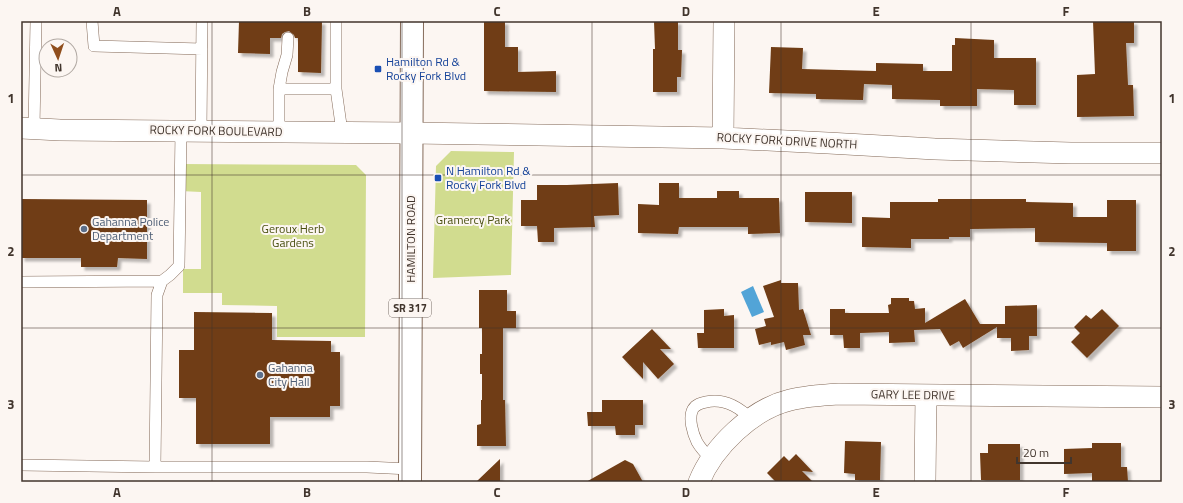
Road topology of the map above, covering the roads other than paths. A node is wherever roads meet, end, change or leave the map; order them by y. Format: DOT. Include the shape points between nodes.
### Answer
graph roads {
  1 [pos="36,21"];
  2 [pos="92,21"];
  3 [pos="202,21"];
  4 [pos="336,21"];
  5 [pos="412,21"];
  6 [pos="724,21"];
  7 [pos="288,38"];
  8 [pos="202,49"];
  9 [pos="279,88"];
  10 [pos="336,88"];
  11 [pos="27,128"];
  12 [pos="181,131"];
  13 [pos="202,131"];
  14 [pos="279,132"];
  15 [pos="342,132"];
  16 [pos="411,133"];
  17 [pos="723,138"];
  18 [pos="1162,153"];
  19 [pos="162,281"];
  20 [pos="21,282"];
  21 [pos="926,395"];
  22 [pos="1162,397"];
  23 [pos="751,419"];
  24 [pos="711,459"];
  25 [pos="21,465"];
  26 [pos="155,467"];
  27 [pos="410,475"];
  28 [pos="699,482"];
  29 [pos="925,482"];
  1 -- 11 [label="lane"];
  2 -- 8 [label="lane" via="94,46"];
  3 -- 8 [label="lane"];
  4 -- 10 [label="lane"];
  5 -- 16 [label="main road, HAMILTON ROAD / SR 317"];
  6 -- 17 [label="street"];
  7 -- 9 [label="lane" via="287,56"];
  8 -- 13 [label="lane"];
  9 -- 10 [label="lane"];
  9 -- 14 [label="lane"];
  10 -- 15 [label="lane"];
  11 -- 12 [label="street, ROCKY FORK BOULEVARD"];
  12 -- 13 [label="street, ROCKY FORK BOULEVARD"];
  12 -- 19 [label="lane" via="179,266"];
  13 -- 14 [label="street, ROCKY FORK BOULEVARD"];
  14 -- 15 [label="street, ROCKY FORK BOULEVARD"];
  15 -- 16 [label="street, ROCKY FORK BOULEVARD"];
  16 -- 17 [label="street, ROCKY FORK DRIVE NORTH"];
  16 -- 27 [label="main road, HAMILTON ROAD / SR 317"];
  17 -- 18 [label="street, ROCKY FORK DRIVE NORTH" via="1072,154"];
  19 -- 20 [label="lane"];
  19 -- 26 [label="lane" via="157,295"];
  21 -- 22 [label="street, GARY LEE DRIVE"];
  21 -- 23 [label="street, GARY LEE DRIVE" via="812,396 788,400"];
  21 -- 29 [label="street"];
  23 -- 24 [label="street, GARY LEE DRIVE" via="726,440"];
  23 -- 24 [label="lane" via="743,411 724,402 712,401 694,408 694,434"];
  24 -- 28 [label="street, GARY LEE DRIVE"];
  25 -- 26 [label="lane"];
  26 -- 27 [label="lane" via="367,467"];
}
